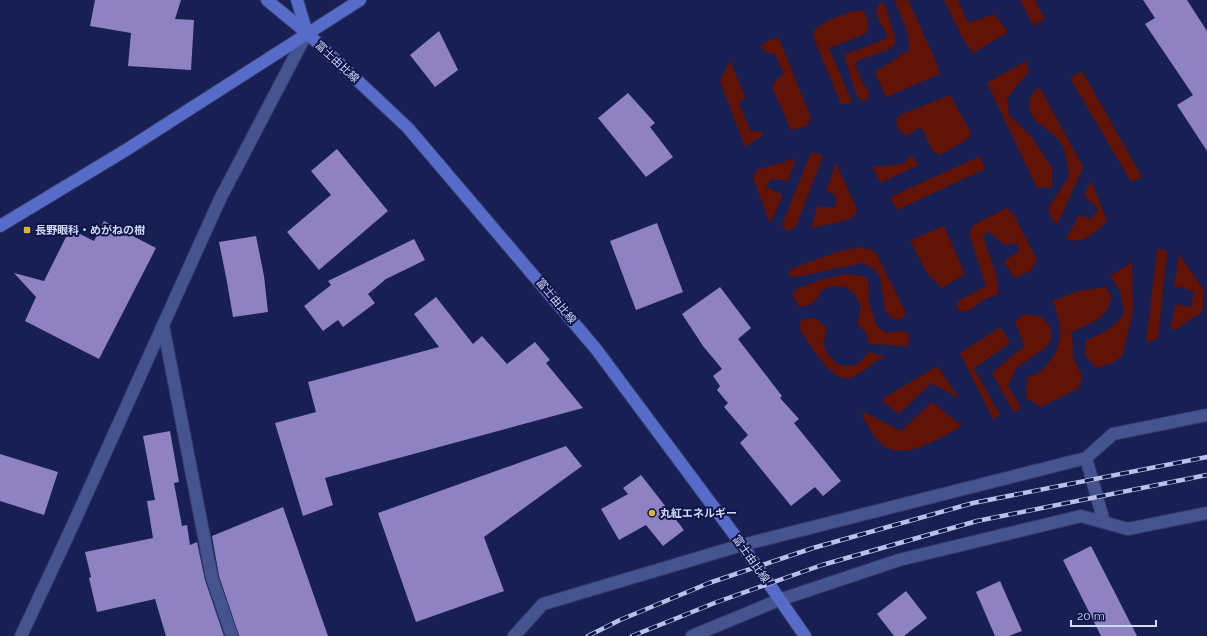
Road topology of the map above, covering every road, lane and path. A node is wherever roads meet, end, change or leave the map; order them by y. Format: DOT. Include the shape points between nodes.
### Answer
graph roads {
  1 [pos="267,0"];
  2 [pos="297,0"];
  3 [pos="360,0"];
  4 [pos="307,33"];
  5 [pos="0,226"];
  6 [pos="163,325"];
  7 [pos="1207,415"];
  8 [pos="1086,458"];
  9 [pos="1207,513"];
  10 [pos="1104,522"];
  11 [pos="742,545"];
  12 [pos="779,600"];
  13 [pos="21,636"];
  14 [pos="232,636"];
  15 [pos="514,636"];
  16 [pos="692,636"];
  17 [pos="805,636"];
  1 -- 4 [label="main road, 富士由比線"];
  2 -- 4 [label="main road"];
  3 -- 4 [label="main road"];
  4 -- 5 [label="main road" via="126,150"];
  4 -- 6 [label="street" via="220,200"];
  4 -- 11 [label="main road, 富士由比線" via="408,128 581,331"];
  6 -- 13 [label="street"];
  6 -- 14 [label="street" via="212,578"];
  7 -- 8 [label="street" via="1113,434"];
  8 -- 10 [label="street"];
  8 -- 11 [label="street"];
  9 -- 10 [label="street" via="1128,529"];
  10 -- 12 [label="street" via="1082,516 899,560"];
  11 -- 12 [label="main road, 富士由比線"];
  11 -- 15 [label="street" via="543,604"];
  12 -- 16 [label="street"];
  12 -- 17 [label="main road, 富士由比線"];
}
